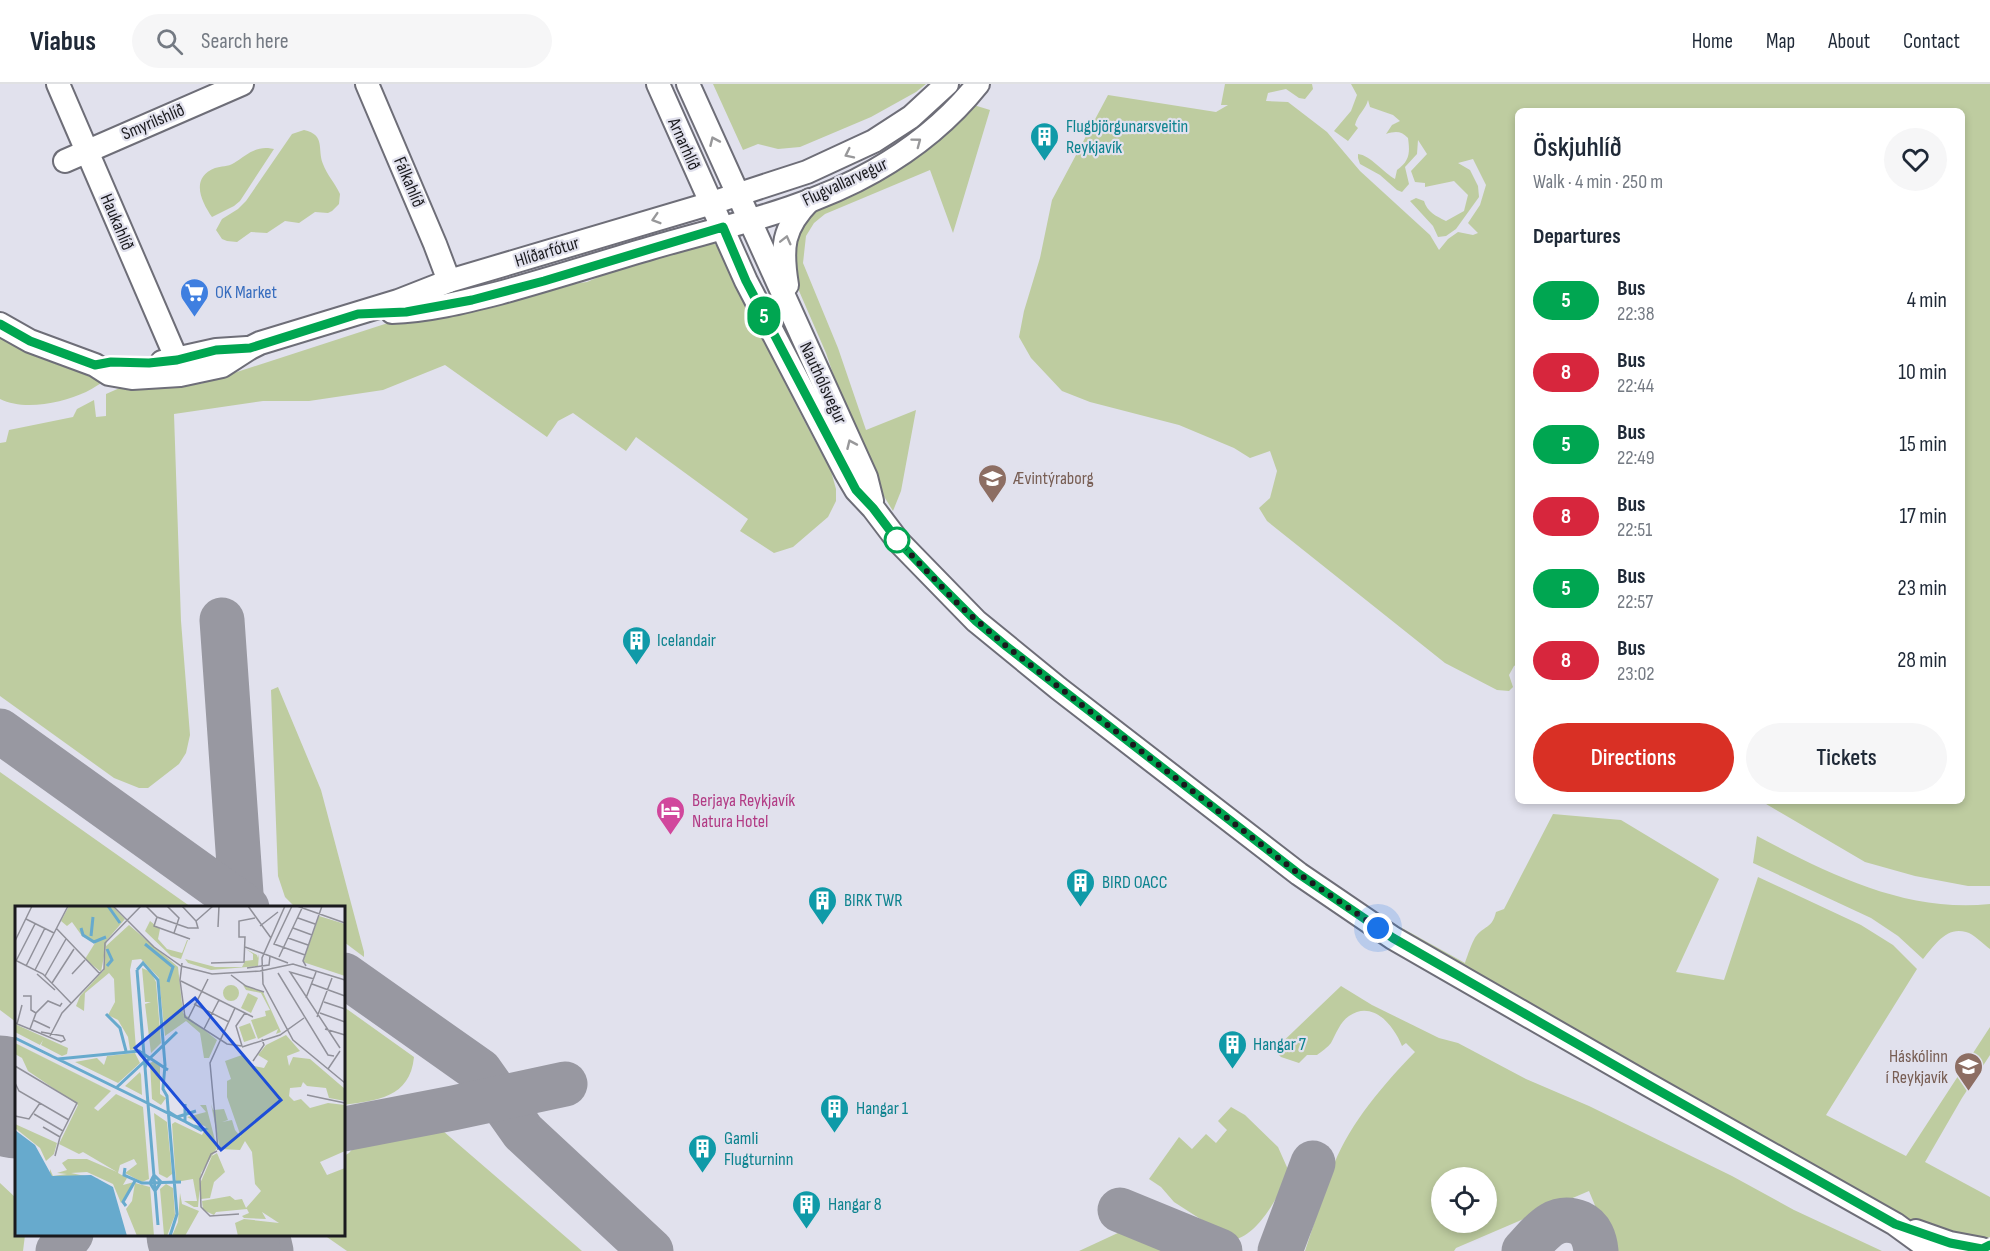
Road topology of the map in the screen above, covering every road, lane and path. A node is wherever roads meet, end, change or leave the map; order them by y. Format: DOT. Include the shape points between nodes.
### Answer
graph roads {
  1 [pos="58,84"];
  2 [pos="242,84"];
  3 [pos="367,84"];
  4 [pos="658,84"];
  5 [pos="688,84"];
  6 [pos="947,84"];
  7 [pos="978,84"];
  8 [pos="87,151"];
  9 [pos="65,161"];
  10 [pos="738,195"];
  11 [pos="811,199"];
  12 [pos="712,203"];
  13 [pos="749,220"];
  14 [pos="723,227"];
  15 [pos="449,281"];
  16 [pos="358,314"];
  17 [pos="794,318"];
  18 [pos="0,324"];
  19 [pos="250,348"];
  20 [pos="177,360"];
  21 [pos="95,365"];
  22 [pos="873,508"];
  23 [pos="1895,1224"];
  24 [pos="1984,1248"];
  25 [pos="1932,1251"];
  1 -- 8 [label="street, Haukahlíð"];
  2 -- 8 [label="street, Smyrilshlíð"];
  3 -- 15 [label="street, Fálkahlíð"];
  4 -- 12 [label="street, Arnarhlíð"];
  10 -- 5 [label="street, Arnarhlíð, one-way"];
  6 -- 10 [label="street, Flugvallarvegur, one-way" via="911,117 874,141 807,172"];
  11 -- 7 [label="street, Flugvallarvegur, one-way" via="895,158 944,121"];
  8 -- 9 [label="street, Smyrilshlíð"];
  8 -- 20 [label="street, Haukahlíð"];
  10 -- 12 [label="street, Hlíðarfótur"];
  10 -- 13 [label="street, Nauthólsvegur"];
  11 -- 13 [label="street, Flugvallarvegur"];
  17 -- 11 [label="street, one-way" via="783,263 784,244 794,218"];
  12 -- 14 [label="street, Nauthólsvegur"];
  12 -- 15 [label="street, Hlíðarfótur, one-way"];
  13 -- 14 [label="street, Flugvallarvegur"];
  13 -- 17 [label="street, Nauthólsvegur"];
  14 -- 16 [label="street, Hlíðarfótur" via="472,300 406,312"];
  14 -- 22 [label="street, Nauthólsvegur" via="746,281 846,473"];
  15 -- 16 [label="street, Hlíðarfótur"];
  16 -- 19 [label="street, Hlíðarfótur"];
  22 -- 17 [label="street, Nauthólsvegur, one-way" via="866,477"];
  18 -- 21 [label="street, Hlíðarfótur" via="30,341"];
  19 -- 20 [label="street, Hlíðarfótur" via="216,350"];
  19 -- 21 [label="street, Hlíðarfótur" via="222,366 180,375 132,378 109,374"];
  20 -- 21 [label="street, Hlíðarfótur"];
  22 -- 23 [label="street, Nauthólsvegur" via="898,541 976,621 1299,874 1393,938"];
  23 -- 24 [label="street, Nauthólsvegur" via="1950,1243"];
  23 -- 25 [label="street, Nauthólsvegur"];
}
